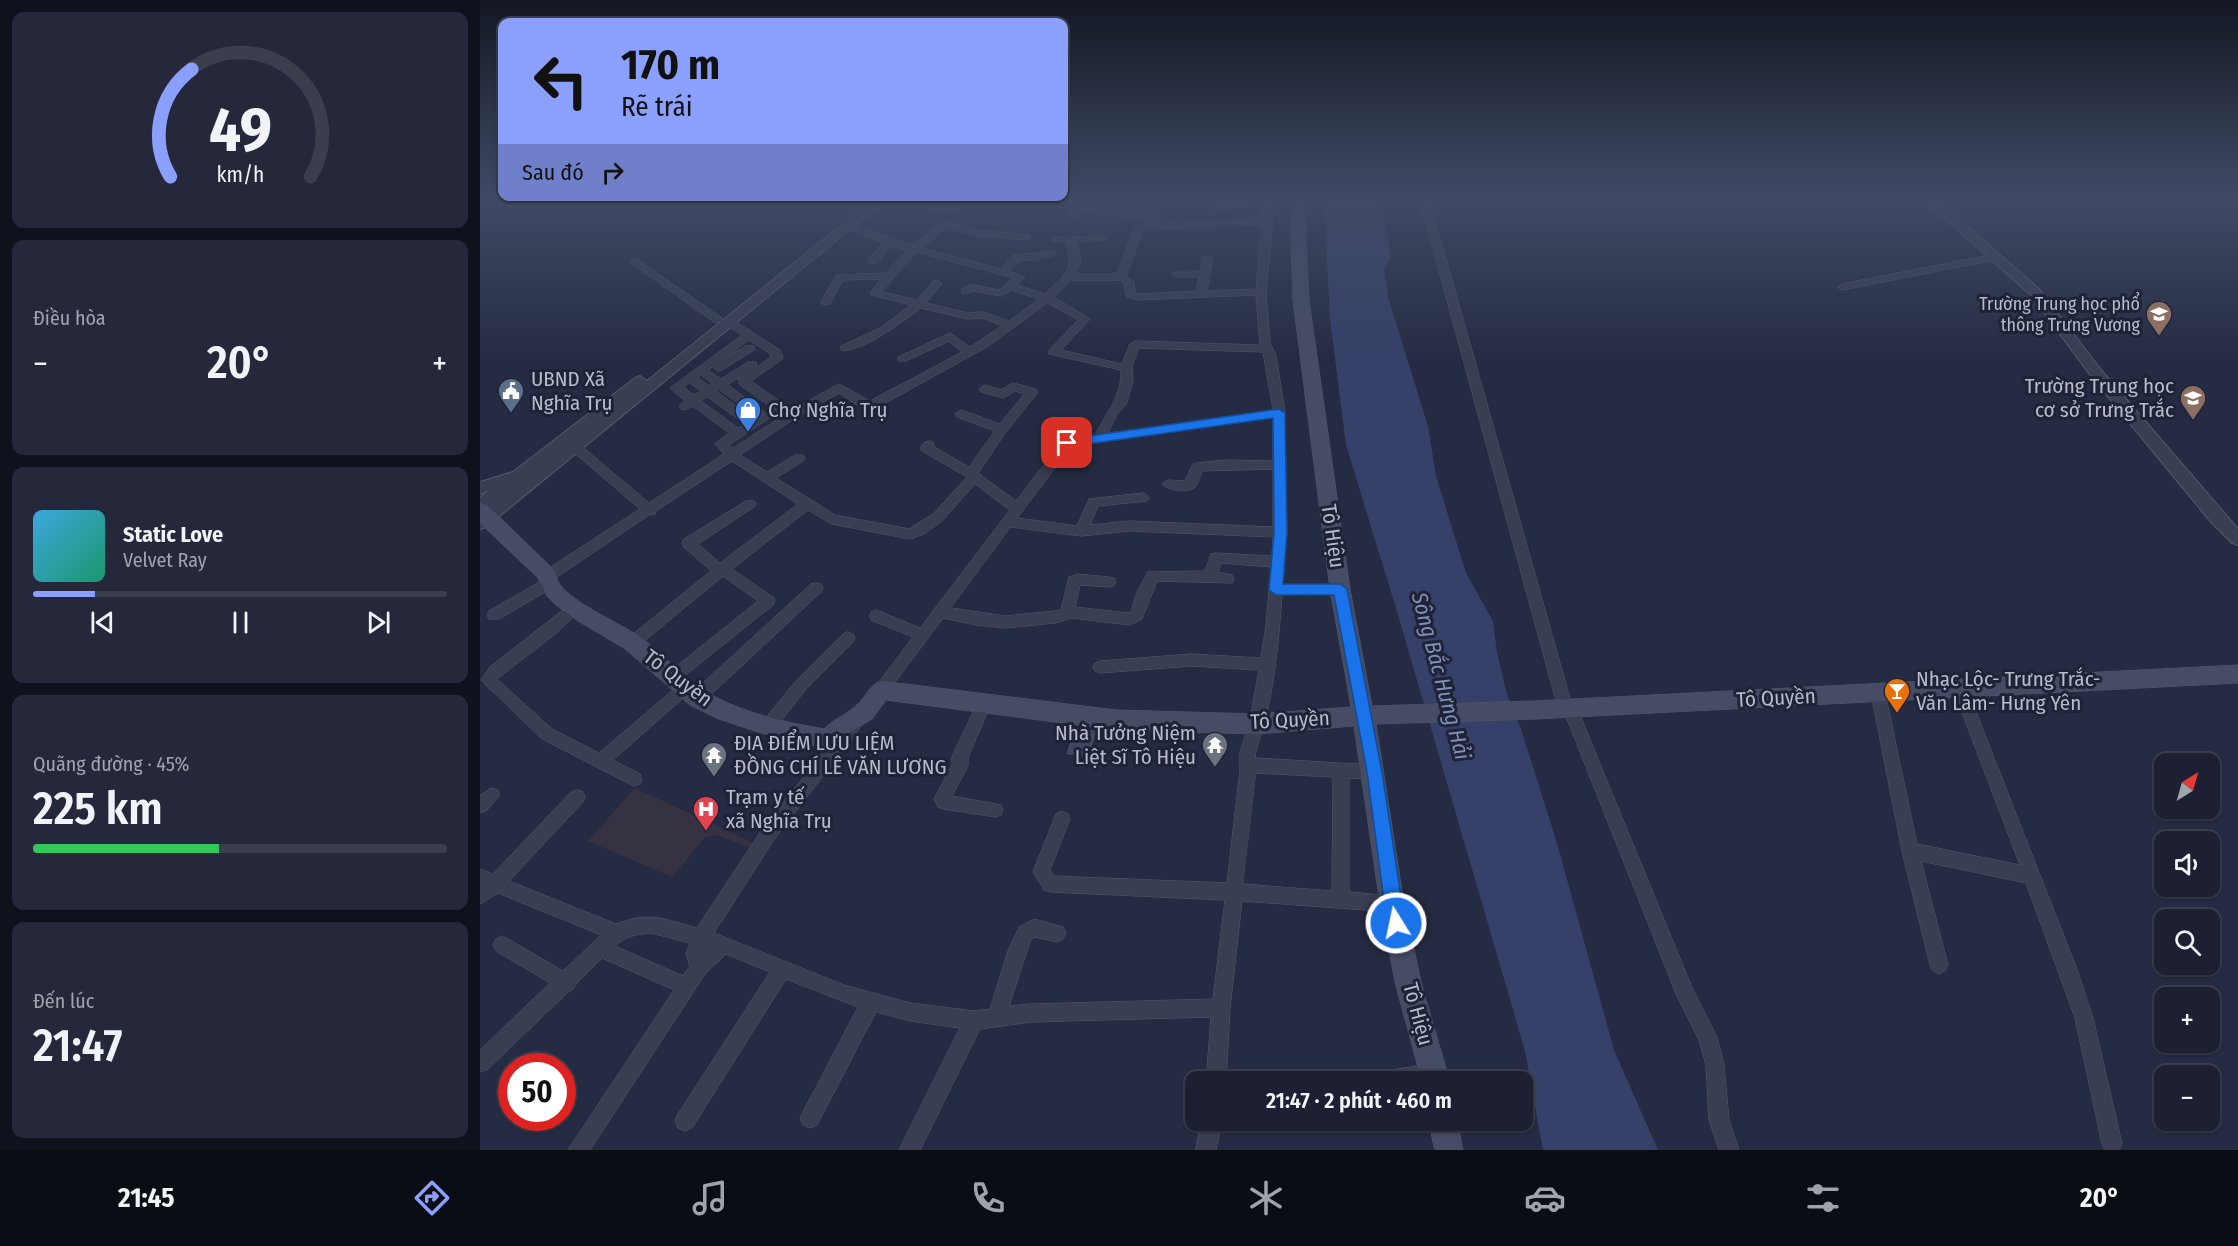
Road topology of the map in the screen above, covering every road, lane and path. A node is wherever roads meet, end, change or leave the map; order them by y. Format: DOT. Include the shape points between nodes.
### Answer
graph roads {
  1 [pos="811,253"];
  2 [pos="880,253"];
  3 [pos="910,253"];
  4 [pos="932,253"];
  5 [pos="1052,253"];
  6 [pos="1073,253"];
  7 [pos="1130,253"];
  8 [pos="1265,253"];
  9 [pos="1300,253"];
  10 [pos="1440,253"];
  11 [pos="1990,253"];
  12 [pos="1995,257"];
  13 [pos="1208,258"];
  14 [pos="635,261"];
  15 [pos="873,261"];
  16 [pos="1004,271"];
  17 [pos="1177,274"];
  18 [pos="1204,274"];
  19 [pos="888,276"];
  20 [pos="1069,277"];
  21 [pos="1121,278"];
  22 [pos="937,283"];
  23 [pos="1010,286"];
  24 [pos="1842,287"];
  25 [pos="966,291"];
  26 [pos="1261,291"];
  27 [pos="1201,293"];
  28 [pos="1047,298"];
  29 [pos="826,302"];
  30 [pos="919,304"];
  31 [pos="723,320"];
  32 [pos="1011,325"];
  33 [pos="750,341"];
  34 [pos="845,348"];
  35 [pos="1267,349"];
  36 [pos="969,352"];
  37 [pos="766,356"];
  38 [pos="902,359"];
  39 [pos="712,366"];
  40 [pos="1126,368"];
  41 [pos="692,380"];
  42 [pos="1041,384"];
  43 [pos="734,386"];
  44 [pos="985,389"];
  45 [pos="1032,392"];
  46 [pos="719,399"];
  47 [pos="700,408"];
  48 [pos="755,409"];
  49 [pos="1279,413"];
  50 [pos="961,414"];
  51 [pos="742,416"];
  52 [pos="790,416"];
  53 [pos="753,424"];
  54 [pos="727,425"];
  55 [pos="1002,429"];
  56 [pos="738,434"];
  57 [pos="1099,439"];
  58 [pos="559,443"];
  59 [pos="929,445"];
  60 [pos="575,447"];
  61 [pos="733,456"];
  62 [pos="799,458"];
  63 [pos="531,464"];
  64 [pos="1279,465"];
  65 [pos="972,475"];
  66 [pos="768,477"];
  67 [pos="1168,484"];
  68 [pos="480,488"];
  69 [pos="1143,498"];
  70 [pos="808,503"];
  71 [pos="750,504"];
  72 [pos="1018,509"];
  73 [pos="650,511"];
  74 [pos="481,514"];
  75 [pos="1009,522"];
  76 [pos="1081,531"];
  77 [pos="1280,532"];
  78 [pos="2238,539"];
  79 [pos="1278,562"];
  80 [pos="722,570"];
  81 [pos="1210,576"];
  82 [pos="1227,579"];
  83 [pos="548,580"];
  84 [pos="1109,582"];
  85 [pos="816,588"];
  86 [pos="1340,589"];
  87 [pos="1276,590"];
  88 [pos="574,608"];
  89 [pos="939,611"];
  90 [pos="1067,614"];
  91 [pos="494,615"];
  92 [pos="876,616"];
  93 [pos="922,635"];
  94 [pos="848,639"];
  95 [pos="632,643"];
  96 [pos="1267,664"];
  97 [pos="1100,667"];
  98 [pos="2238,675"];
  99 [pos="685,688"];
  100 [pos="1960,689"];
  101 [pos="881,690"];
  102 [pos="1878,693"];
  103 [pos="984,704"];
  104 [pos="1567,708"];
  105 [pos="1363,716"];
  106 [pos="1257,724"];
  107 [pos="769,725"];
  108 [pos="834,741"];
  109 [pos="600,762"];
  110 [pos="1247,765"];
  111 [pos="1341,770"];
  112 [pos="1374,772"];
  113 [pos="634,779"];
  114 [pos="577,797"];
  115 [pos="995,810"];
  116 [pos="1062,819"];
  117 [pos="1910,851"];
  118 [pos="2031,876"];
  119 [pos="487,880"];
  120 [pos="1233,891"];
  121 [pos="480,896"];
  122 [pos="1340,900"];
  123 [pos="1392,904"];
  124 [pos="616,933"];
  125 [pos="1057,933"];
  126 [pos="700,939"];
  127 [pos="724,944"];
  128 [pos="502,945"];
  129 [pos="601,949"];
  130 [pos="1939,965"];
  131 [pos="699,968"];
  132 [pos="783,968"];
  133 [pos="567,982"];
  134 [pos="686,986"];
  135 [pos="871,1002"];
  136 [pos="1221,1008"];
  137 [pos="997,1017"];
  138 [pos="974,1020"];
  139 [pos="480,1063"];
  140 [pos="1217,1071"];
  141 [pos="1433,1071"];
  142 [pos="810,1118"];
  143 [pos="685,1121"];
  144 [pos="1210,1131"];
  145 [pos="1445,1131"];
  146 [pos="2112,1144"];
  147 [pos="578,1150"];
  148 [pos="909,1150"];
  149 [pos="1206,1150"];
  150 [pos="1449,1150"];
  151 [pos="1729,1150"];
  1 -- 31 [label="street"];
  2 -- 15 [label="street"];
  3 -- 19 [label="street"];
  4 -- 16 [label="street"];
  5 -- 16 [label="street" via="1017,257"];
  6 -- 20 [label="street" via="1076,260"];
  7 -- 21 [label="street"];
  8 -- 26 [label="street"];
  9 -- 86 [label="main road, Tô Hiệu" via="1301,300"];
  10 -- 104 [label="street"];
  11 -- 12 [label="street"];
  12 -- 24 [label="street"];
  12 -- 78 [label="street" via="2035,292 2104,382"];
  13 -- 18 [label="street"];
  14 -- 31 [label="street"];
  16 -- 23 [label="street" via="1020,277"];
  17 -- 18 [label="street"];
  18 -- 27 [label="street"];
  19 -- 29 [label="street" via="835,277"];
  19 -- 30 [label="street" via="875,293"];
  20 -- 21 [label="street"];
  20 -- 28 [label="street"];
  21 -- 27 [label="street" via="1129,282 1132,296"];
  22 -- 30 [label="street"];
  23 -- 25 [label="street" via="1001,293 970,287"];
  23 -- 28 [label="street"];
  26 -- 27 [label="street"];
  26 -- 35 [label="street"];
  28 -- 32 [label="street"];
  28 -- 40 [label="street" via="1085,320 1053,352"];
  30 -- 32 [label="street" via="967,316 984,315"];
  30 -- 34 [label="street" via="886,329"];
  31 -- 33 [label="street"];
  31 -- 58 [label="street"];
  31 -- 60 [label="street"];
  32 -- 36 [label="street"];
  33 -- 39 [label="street"];
  33 -- 43 [label="street" via="776,352 777,358"];
  35 -- 40 [label="street" via="1135,344"];
  35 -- 49 [label="street"];
  36 -- 38 [label="street" via="950,336"];
  36 -- 52 [label="street" via="872,405 865,405 839,388"];
  37 -- 43 [label="street"];
  39 -- 41 [label="street"];
  39 -- 43 [label="street"];
  40 -- 57 [label="street" via="1127,381 1120,405 1112,412"];
  41 -- 46 [label="street"];
  41 -- 47 [label="street" via="674,393"];
  42 -- 45 [label="street"];
  43 -- 46 [label="street"];
  43 -- 46 [label="street"];
  43 -- 48 [label="street"];
  43 -- 52 [label="street"];
  44 -- 45 [label="street" via="1003,394 1013,387"];
  45 -- 55 [label="street"];
  46 -- 47 [label="street"];
  46 -- 47 [label="street"];
  46 -- 51 [label="street"];
  47 -- 54 [label="street"];
  48 -- 51 [label="street"];
  48 -- 53 [label="street" via="765,417"];
  49 -- 57 [label="street"];
  49 -- 64 [label="street"];
  50 -- 55 [label="street"];
  51 -- 53 [label="street"];
  51 -- 54 [label="street"];
  52 -- 61 [label="street"];
  53 -- 56 [label="street"];
  54 -- 56 [label="street"];
  55 -- 65 [label="street"];
  56 -- 61 [label="street" via="721,444"];
  57 -- 72 [label="street" via="1067,443"];
  58 -- 60 [label="street"];
  58 -- 63 [label="street"];
  59 -- 65 [label="street" via="926,448"];
  60 -- 73 [label="street"];
  60 -- 74 [label="street"];
  61 -- 66 [label="street"];
  61 -- 73 [label="street"];
  62 -- 66 [label="street"];
  63 -- 68 [label="street"];
  63 -- 74 [label="street"];
  64 -- 67 [label="street" via="1209,464 1197,467 1188,486"];
  64 -- 77 [label="street"];
  65 -- 70 [label="street" via="929,525 910,534 832,519"];
  65 -- 72 [label="street"];
  66 -- 70 [label="street"];
  69 -- 76 [label="street" via="1093,502"];
  70 -- 80 [label="street"];
  71 -- 80 [label="street" via="685,545"];
  72 -- 75 [label="street"];
  73 -- 83 [label="street"];
  74 -- 83 [label="main road, Tô Quyền"];
  75 -- 76 [label="street"];
  75 -- 89 [label="street"];
  76 -- 77 [label="street" via="1129,526"];
  77 -- 79 [label="street"];
  79 -- 81 [label="street" via="1216,558"];
  79 -- 87 [label="street"];
  80 -- 95 [label="street"];
  80 -- 99 [label="street" via="768,602"];
  81 -- 82 [label="street"];
  81 -- 90 [label="street" via="1153,576 1133,618"];
  83 -- 88 [label="main road, Tô Quyền"];
  83 -- 91 [label="street"];
  84 -- 90 [label="street" via="1074,581"];
  85 -- 99 [label="street" via="742,667"];
  86 -- 87 [label="street"];
  86 -- 105 [label="main road, Tô Hiệu"];
  87 -- 96 [label="street"];
  88 -- 95 [label="main road, Tô Quyền"];
  88 -- 109 [label="street" via="488,680 547,734"];
  89 -- 90 [label="street" via="1005,622"];
  89 -- 93 [label="street"];
  92 -- 93 [label="street"];
  93 -- 101 [label="street"];
  94 -- 107 [label="street" via="809,677"];
  95 -- 99 [label="main road, Tô Quyền"];
  96 -- 97 [label="street" via="1191,660"];
  96 -- 106 [label="street"];
  98 -- 100 [label="main road, Tô Quyền"];
  99 -- 107 [label="main road, Tô Quyền" via="725,712"];
  99 -- 109 [label="street"];
  100 -- 102 [label="main road, Tô Quyền"];
  100 -- 118 [label="street"];
  101 -- 103 [label="main road, Tô Quyền"];
  101 -- 108 [label="main road" via="864,712 844,724"];
  102 -- 104 [label="main road, Tô Quyền"];
  102 -- 117 [label="street"];
  103 -- 106 [label="main road, Tô Quyền" via="1116,720"];
  103 -- 115 [label="street" via="960,757 960,766 942,799"];
  104 -- 105 [label="main road, Tô Quyền"];
  104 -- 151 [label="street" via="1686,996 1708,1037 1715,1065 1719,1120"];
  105 -- 106 [label="main road, Tô Quyền"];
  105 -- 112 [label="main road, Tô Hiệu"];
  106 -- 110 [label="street"];
  107 -- 108 [label="main road, Tô Quyền"];
  108 -- 126 [label="street"];
  109 -- 113 [label="street"];
  110 -- 111 [label="street"];
  110 -- 120 [label="street"];
  111 -- 112 [label="street"];
  111 -- 122 [label="street"];
  112 -- 123 [label="main road, Tô Hiệu"];
  114 -- 119 [label="street"];
  116 -- 120 [label="street" via="1041,872 1050,884"];
  117 -- 118 [label="street"];
  117 -- 130 [label="street"];
  118 -- 146 [label="street" via="2085,1018"];
  119 -- 121 [label="street"];
  119 -- 124 [label="street"];
  120 -- 122 [label="street"];
  120 -- 136 [label="street"];
  122 -- 123 [label="street"];
  123 -- 141 [label="main road, Tô Hiệu" via="1409,987"];
  124 -- 126 [label="street" via="651,924"];
  124 -- 129 [label="street"];
  125 -- 137 [label="street" via="1034,928 1025,933"];
  126 -- 127 [label="street"];
  126 -- 131 [label="street" via="695,954"];
  127 -- 131 [label="street"];
  127 -- 132 [label="street"];
  128 -- 133 [label="street"];
  129 -- 133 [label="street"];
  129 -- 134 [label="street"];
  131 -- 134 [label="street"];
  132 -- 135 [label="street"];
  132 -- 143 [label="street"];
  133 -- 139 [label="street"];
  134 -- 147 [label="street"];
  135 -- 138 [label="street" via="910,1012"];
  135 -- 142 [label="street"];
  136 -- 137 [label="street" via="1032,1012"];
  136 -- 140 [label="street"];
  137 -- 138 [label="street"];
  138 -- 148 [label="street"];
  144 -- 149 [label="street"];
  145 -- 150 [label="main road"];
}
